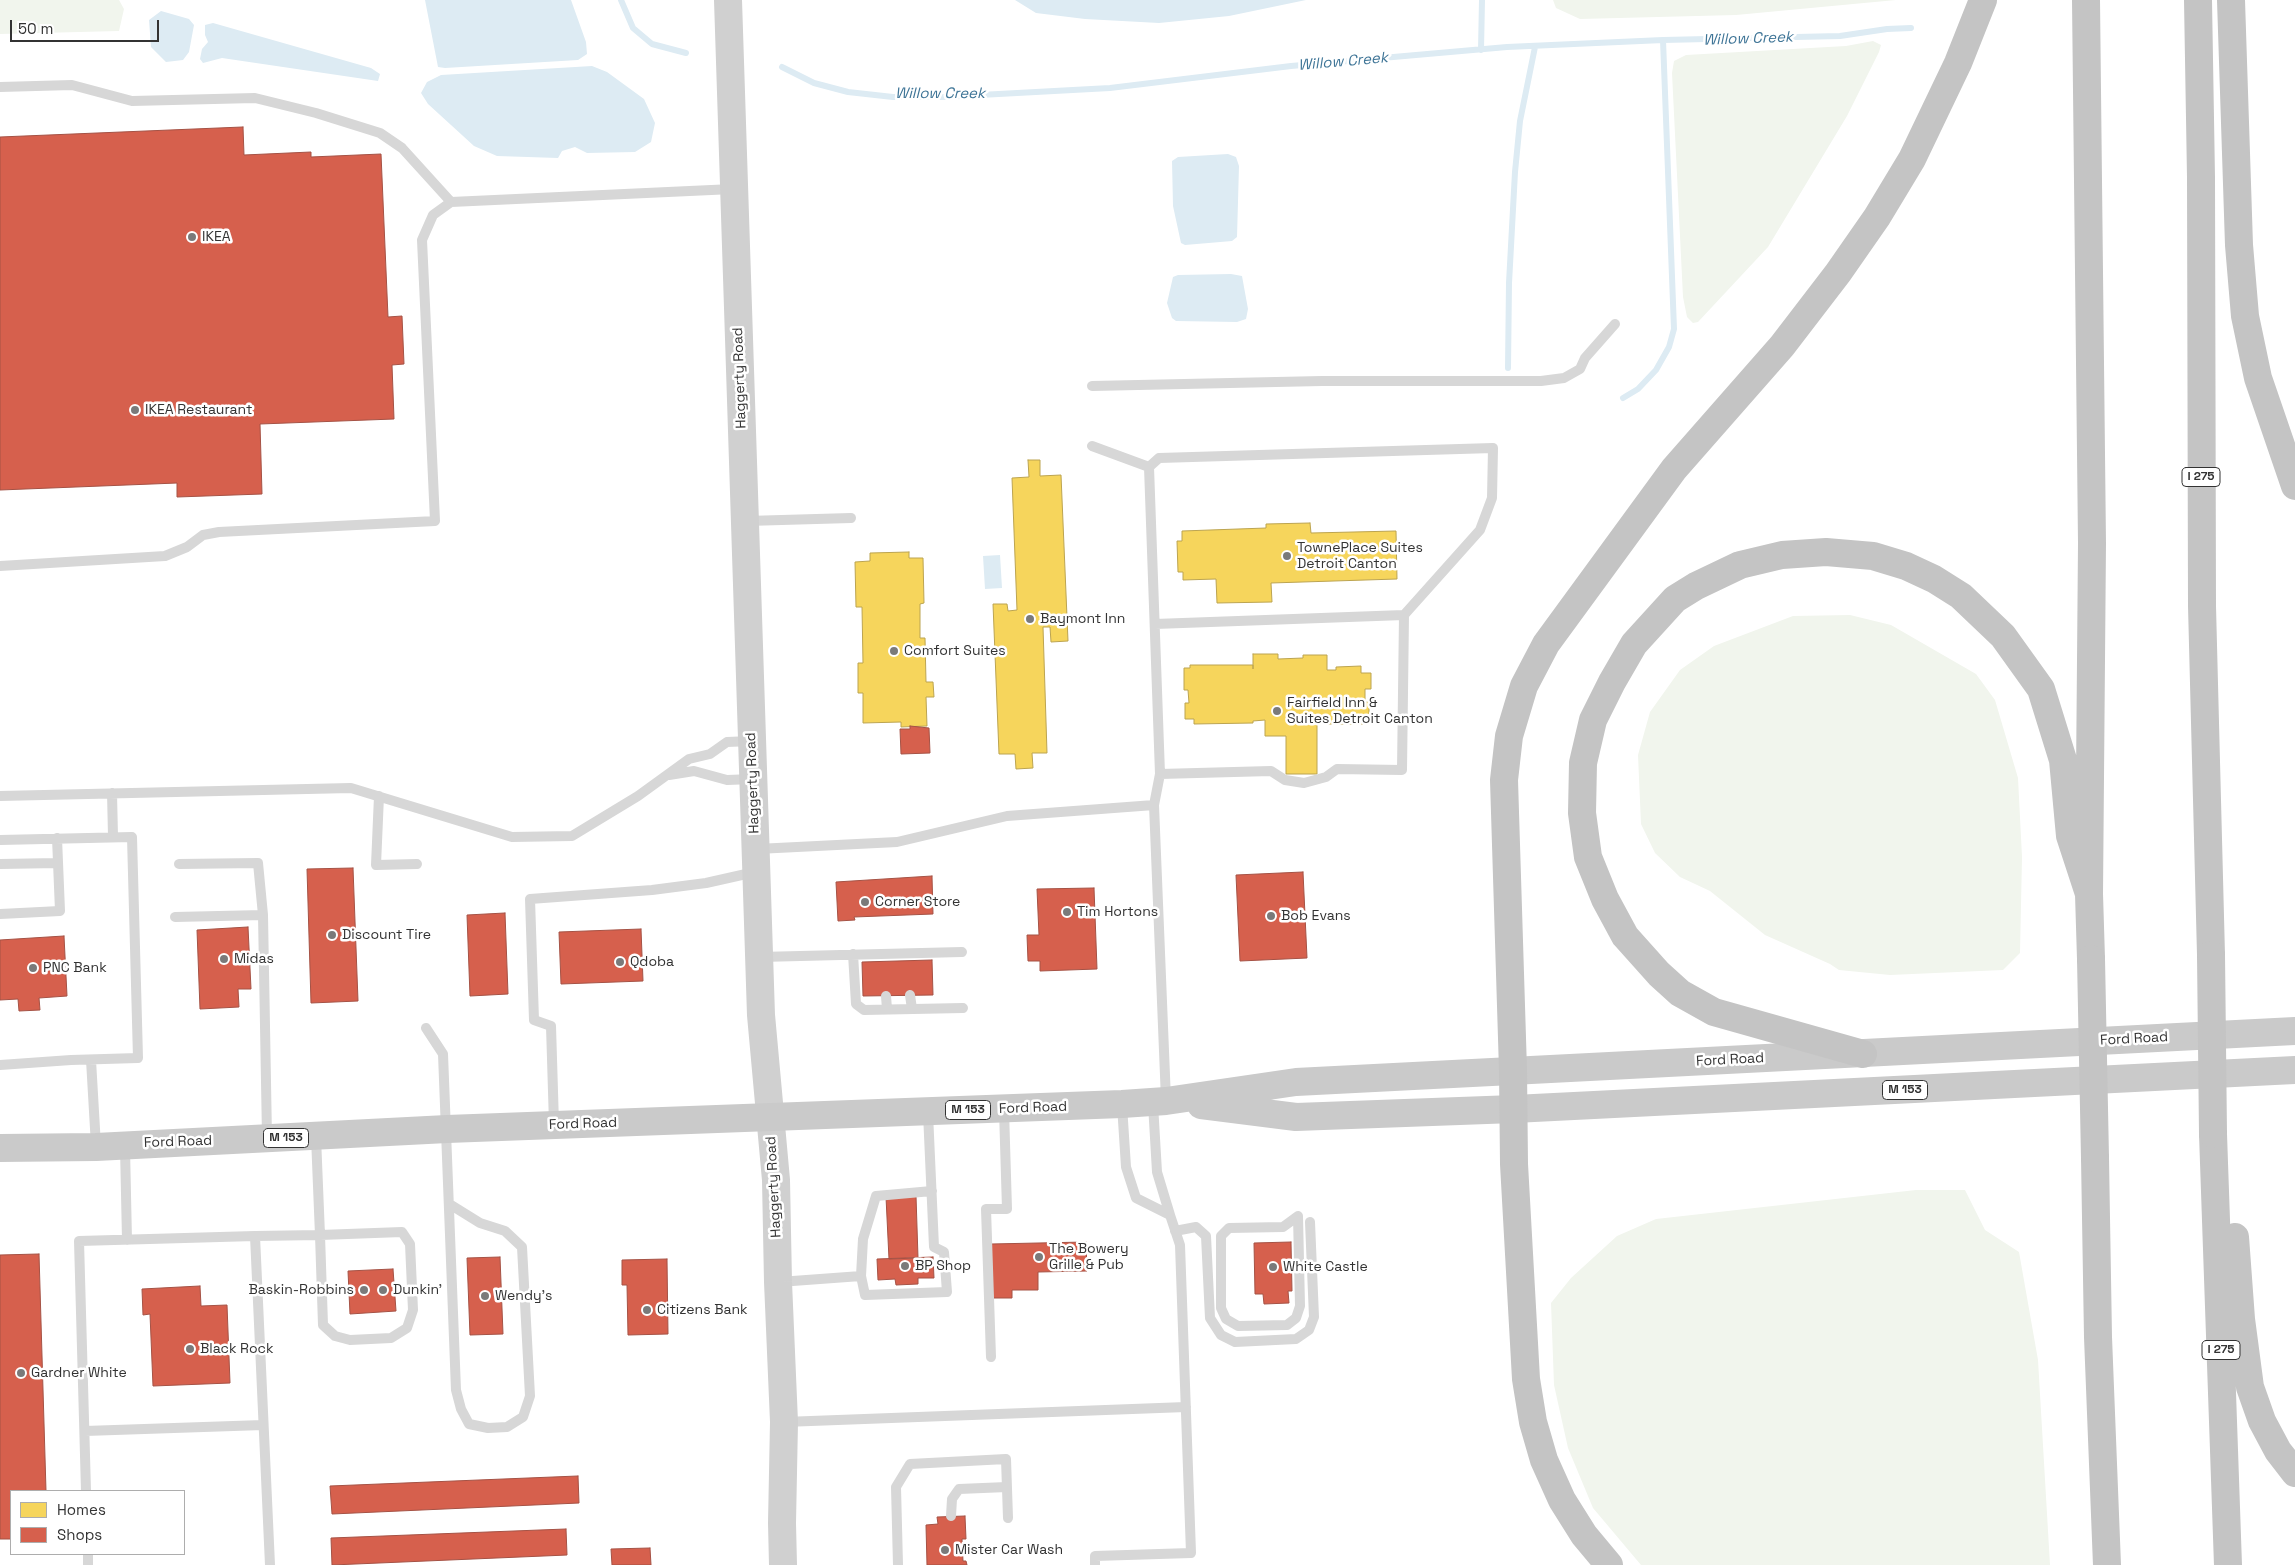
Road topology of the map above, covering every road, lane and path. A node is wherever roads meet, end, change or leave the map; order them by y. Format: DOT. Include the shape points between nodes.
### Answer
graph roads {
  1 [pos="728,0"];
  2 [pos="1983,0"];
  3 [pos="2086,0"];
  4 [pos="2198,0"];
  5 [pos="2231,0"];
  6 [pos="0,87"];
  7 [pos="734,189"];
  8 [pos="451,202"];
  9 [pos="1615,324"];
  10 [pos="1092,386"];
  11 [pos="1092,446"];
  12 [pos="1149,467"];
  13 [pos="2295,486"];
  14 [pos="851,518"];
  15 [pos="745,521"];
  16 [pos="0,566"];
  17 [pos="1404,615"];
  18 [pos="1155,624"];
  19 [pos="752,741"];
  20 [pos="1160,774"];
  21 [pos="666,775"];
  22 [pos="753,779"];
  23 [pos="112,793"];
  24 [pos="0,796"];
  25 [pos="379,796"];
  26 [pos="1154,805"];
  27 [pos="113,836"];
  28 [pos="56,838"];
  29 [pos="0,840"];
  30 [pos="756,860"];
  31 [pos="58,863"];
  32 [pos="0,864"];
  33 [pos="179,864"];
  34 [pos="417,864"];
  35 [pos="2089,894"];
  36 [pos="0,914"];
  37 [pos="264,915"];
  38 [pos="174,917"];
  39 [pos="962,952"];
  40 [pos="853,954"];
  41 [pos="759,957"];
  42 [pos="910,995"];
  43 [pos="886,996"];
  44 [pos="963,1008"];
  45 [pos="887,1009"];
  46 [pos="912,1009"];
  47 [pos="426,1028"];
  48 [pos="2295,1031"];
  49 [pos="1863,1054"];
  50 [pos="91,1060"];
  51 [pos="4,1065"];
  52 [pos="1513,1070"];
  53 [pos="2295,1070"];
  54 [pos="1160,1101"];
  55 [pos="1122,1104"];
  56 [pos="1004,1109"];
  57 [pos="1514,1109"];
  58 [pos="928,1112"];
  59 [pos="771,1117"];
  60 [pos="554,1126"];
  61 [pos="447,1130"];
  62 [pos="316,1136"];
  63 [pos="267,1138"];
  64 [pos="124,1144"];
  65 [pos="96,1147"];
  66 [pos="0,1148"];
  67 [pos="2215,1174"];
  68 [pos="932,1191"];
  69 [pos="450,1205"];
  70 [pos="1170,1214"];
  71 [pos="1298,1216"];
  72 [pos="1310,1222"];
  73 [pos="1175,1231"];
  74 [pos="320,1235"];
  75 [pos="255,1236"];
  76 [pos="127,1240"];
  77 [pos="861,1276"];
  78 [pos="778,1282"];
  79 [pos="991,1357"];
  80 [pos="1186,1407"];
  81 [pos="784,1422"];
  82 [pos="264,1425"];
  83 [pos="84,1431"];
  84 [pos="2295,1473"];
  85 [pos="1007,1488"];
  86 [pos="86,1490"];
  87 [pos="951,1516"];
  88 [pos="1008,1518"];
  89 [pos="270,1565"];
  90 [pos="783,1565"];
  91 [pos="898,1565"];
  92 [pos="1095,1565"];
  93 [pos="1609,1565"];
  94 [pos="2106,1565"];
  95 [pos="2228,1565"];
  1 -- 7 [label="main road, Haggerty Road"];
  2 -- 52 [label="highway" via="1958,63 1912,159 1877,217 1782,346 1674,469 1546,644 1524,686 1509,736 1504,780"];
  3 -- 35 [label="highway" via="2092,543"];
  4 -- 67 [label="highway, I 275, bridge" via="2202,606"];
  5 -- 13 [label="highway" via="2239,245 2245,316 2258,378"];
  6 -- 8 [label="lane" via="72,85 132,101 255,98 316,113 380,133 402,148"];
  7 -- 8 [label="lane"];
  7 -- 15 [label="main road, Haggerty Road"];
  8 -- 16 [label="lane" via="433,215 422,240 435,521 219,532 202,535 186,547 165,556"];
  9 -- 10 [label="lane" via="1585,358 1580,369 1564,378 1541,381"];
  11 -- 12 [label="lane"];
  12 -- 17 [label="lane" via="1158,458 1493,448 1492,498 1480,530"];
  12 -- 18 [label="lane"];
  14 -- 15 [label="lane"];
  15 -- 19 [label="main road, Haggerty Road"];
  17 -- 18 [label="lane"];
  17 -- 20 [label="lane" via="1402,770 1337,770 1304,783 1285,780 1271,771"];
  18 -- 20 [label="lane"];
  19 -- 21 [label="lane" via="727,742 710,754 689,758"];
  19 -- 22 [label="main road, Haggerty Road"];
  20 -- 26 [label="lane"];
  21 -- 22 [label="lane" via="694,771 727,780"];
  21 -- 25 [label="lane" via="572,836 512,837"];
  22 -- 30 [label="main road, Haggerty Road"];
  23 -- 24 [label="lane"];
  23 -- 25 [label="lane" via="351,788"];
  23 -- 27 [label="lane"];
  25 -- 34 [label="lane" via="376,865"];
  26 -- 30 [label="lane" via="1007,816 897,842"];
  26 -- 54 [label="lane"];
  27 -- 28 [label="lane"];
  27 -- 50 [label="lane" via="132,837 138,1058"];
  28 -- 29 [label="lane"];
  28 -- 31 [label="lane"];
  30 -- 41 [label="main road, Haggerty Road"];
  30 -- 60 [label="lane" via="706,883 530,899 534,1020 550,1026"];
  31 -- 32 [label="lane"];
  31 -- 36 [label="lane" via="60,911"];
  33 -- 37 [label="lane" via="258,862"];
  35 -- 49 [label="highway" via="2070,836 2063,760 2041,689 2003,636 1961,596 1906,566 1873,556 1826,552 1782,555 1740,565 1675,598 1634,644 1612,682 1593,720 1583,763 1582,813 1588,857 1605,899 1625,936 1680,993 1714,1012"];
  35 -- 94 [label="highway, bridge"];
  37 -- 38 [label="lane"];
  37 -- 63 [label="lane"];
  39 -- 40 [label="lane" via="908,957"];
  40 -- 41 [label="lane"];
  40 -- 45 [label="lane" via="856,1004 864,1010"];
  41 -- 59 [label="main road, Haggerty Road" via="763,1059"];
  42 -- 46 [label="lane"];
  43 -- 45 [label="lane"];
  44 -- 46 [label="lane"];
  45 -- 46 [label="lane"];
  47 -- 61 [label="lane" via="443,1054"];
  48 -- 49 [label="main road, Ford Road / M 153"];
  49 -- 52 [label="main road, Ford Road / M 153"];
  50 -- 51 [label="lane"];
  50 -- 65 [label="lane"];
  52 -- 54 [label="main road, Ford Road / M 153" via="1296,1082"];
  52 -- 57 [label="highway"];
  53 -- 57 [label="main road, Ford Road / M 153"];
  54 -- 55 [label="main road, Ford Road / M 153"];
  54 -- 57 [label="main road, Ford Road / M 153" via="1296,1117"];
  54 -- 70 [label="lane" via="1157,1172"];
  55 -- 56 [label="main road, Ford Road / M 153"];
  55 -- 70 [label="lane" via="1126,1166 1136,1198"];
  56 -- 58 [label="main road, Ford Road / M 153"];
  56 -- 79 [label="lane" via="1007,1209 986,1209"];
  57 -- 93 [label="highway" via="1514,1164 1526,1370 1533,1422 1544,1460 1562,1500 1584,1535"];
  58 -- 59 [label="main road, Ford Road / M 153"];
  58 -- 68 [label="lane"];
  59 -- 60 [label="main road, Ford Road / M 153"];
  59 -- 78 [label="main road, Haggerty Road"];
  60 -- 61 [label="main road, Ford Road / M 153"];
  61 -- 62 [label="main road, Ford Road / M 153"];
  61 -- 69 [label="lane"];
  62 -- 63 [label="main road, Ford Road / M 153"];
  62 -- 74 [label="lane"];
  63 -- 64 [label="main road, Ford Road / M 153"];
  64 -- 65 [label="main road, Ford Road / M 153"];
  64 -- 76 [label="lane"];
  65 -- 66 [label="main road, Ford Road / M 153"];
  67 -- 84 [label="highway" via="2234,1218 2250,1388 2270,1436"];
  67 -- 95 [label="highway, I 275"];
  68 -- 77 [label="lane" via="876,1196 863,1239"];
  68 -- 77 [label="lane" via="934,1247 944,1252 947,1292 865,1295"];
  69 -- 69 [label="lane" via="456,1390 469,1424 506,1427 523,1417 530,1396 522,1247 505,1231 480,1222"];
  70 -- 73 [label="lane"];
  71 -- 71 [label="lane" via="1283,1227 1229,1228 1221,1236 1222,1308 1226,1319 1238,1326 1287,1325 1296,1318 1300,1306"];
  72 -- 73 [label="lane" via="1314,1317 1309,1330 1296,1339 1235,1342 1221,1336 1210,1318 1206,1236 1196,1228"];
  73 -- 80 [label="lane" via="1180,1245"];
  74 -- 74 [label="lane" via="323,1325 335,1336 350,1340 391,1338 406,1328 413,1310 410,1244 402,1232"];
  74 -- 75 [label="lane"];
  75 -- 76 [label="lane"];
  75 -- 82 [label="lane"];
  76 -- 83 [label="lane" via="79,1241"];
  77 -- 78 [label="lane"];
  78 -- 81 [label="main road, Haggerty Road"];
  80 -- 81 [label="lane"];
  80 -- 92 [label="lane" via="1191,1553 1095,1556"];
  81 -- 90 [label="main road, Haggerty Road"];
  82 -- 83 [label="lane"];
  82 -- 89 [label="lane"];
  83 -- 86 [label="lane"];
  85 -- 87 [label="lane" via="959,1489 952,1499"];
  85 -- 88 [label="lane"];
  85 -- 91 [label="lane" via="1006,1459 910,1464 896,1488"];
}
